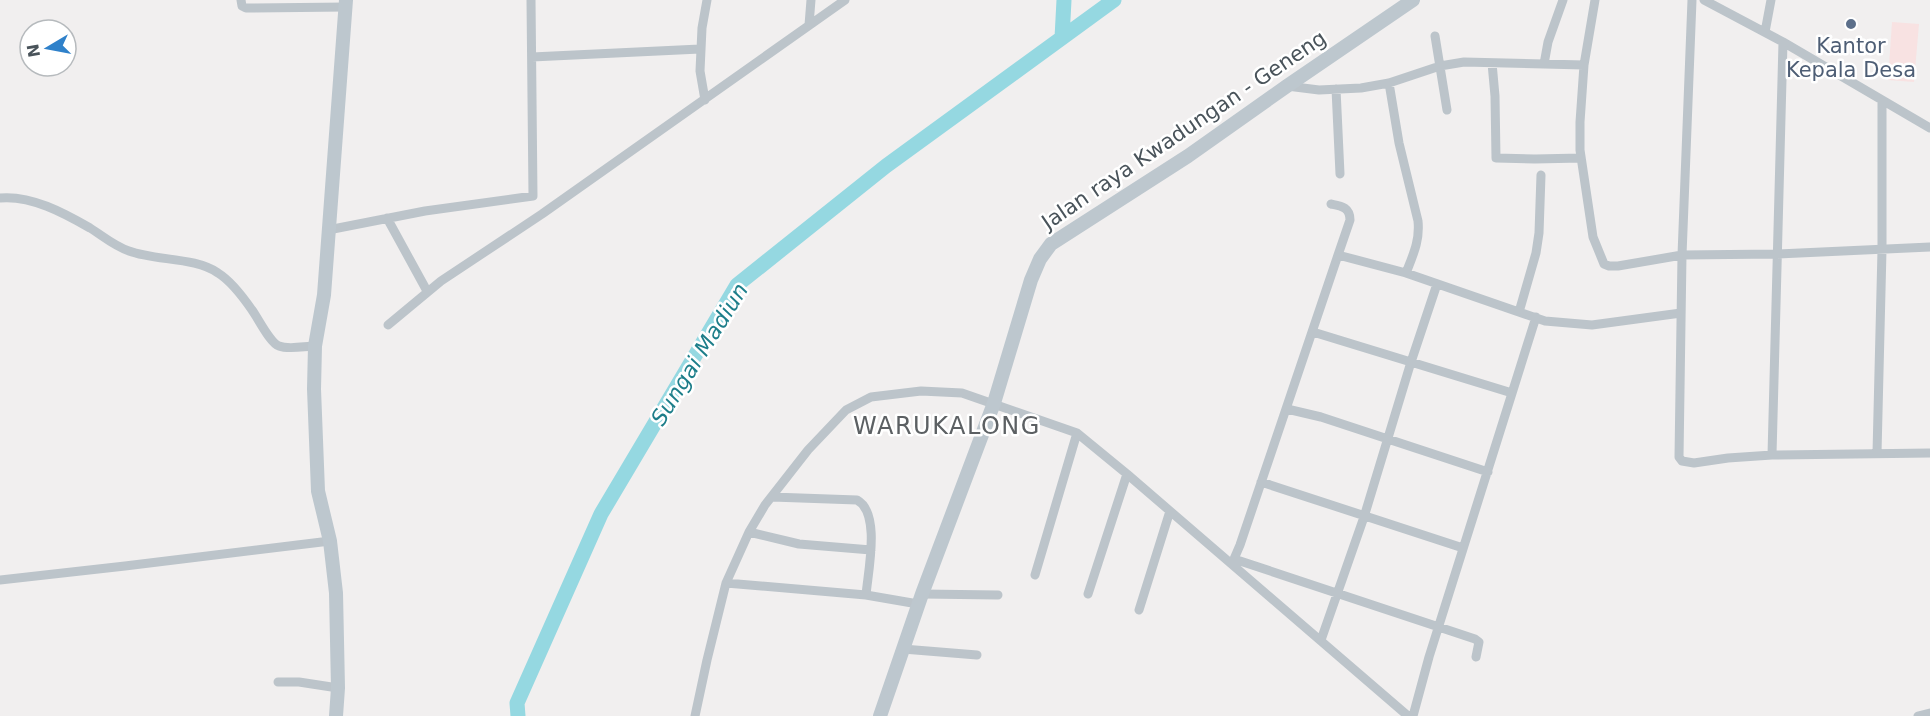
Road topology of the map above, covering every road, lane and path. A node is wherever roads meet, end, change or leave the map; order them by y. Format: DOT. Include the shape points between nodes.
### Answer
graph roads {
  1 [pos="241,0"];
  2 [pos="531,0"];
  3 [pos="707,0"];
  4 [pos="811,0"];
  5 [pos="845,0"];
  6 [pos="1413,0"];
  7 [pos="1563,0"];
  8 [pos="1595,0"];
  9 [pos="1692,0"];
  10 [pos="1704,0"];
  11 [pos="1771,0"];
  12 [pos="346,4"];
  13 [pos="1396,5"];
  14 [pos="809,25"];
  15 [pos="1765,32"];
  16 [pos="1435,36"];
  17 [pos="1784,42"];
  18 [pos="700,50"];
  19 [pos="532,57"];
  20 [pos="1492,63"];
  21 [pos="1544,64"];
  22 [pos="1584,65"];
  23 [pos="1440,66"];
  24 [pos="1389,83"];
  25 [pos="1287,86"];
  26 [pos="1336,89"];
  27 [pos="705,100"];
  28 [pos="1882,102"];
  29 [pos="1447,110"];
  30 [pos="1930,129"];
  31 [pos="1581,158"];
  32 [pos="1340,174"];
  33 [pos="1541,175"];
  34 [pos="0,198"];
  35 [pos="1331,204"];
  36 [pos="387,218"];
  37 [pos="328,230"];
  38 [pos="1930,247"];
  39 [pos="1882,250"];
  40 [pos="1777,254"];
  41 [pos="1338,255"];
  42 [pos="1682,255"];
  43 [pos="1406,273"];
  44 [pos="1437,284"];
  45 [pos="427,291"];
  46 [pos="1520,312"];
  47 [pos="1681,313"];
  48 [pos="1536,317"];
  49 [pos="388,325"];
  50 [pos="1313,332"];
  51 [pos="315,346"];
  52 [pos="1411,362"];
  53 [pos="1512,393"];
  54 [pos="994,403"];
  55 [pos="1287,409"];
  56 [pos="1077,434"];
  57 [pos="1387,438"];
  58 [pos="1877,453"];
  59 [pos="1930,453"];
  60 [pos="1772,455"];
  61 [pos="1488,472"];
  62 [pos="1127,474"];
  63 [pos="1262,482"];
  64 [pos="772,497"];
  65 [pos="1170,511"];
  66 [pos="1364,517"];
  67 [pos="750,532"];
  68 [pos="330,541"];
  69 [pos="1463,548"];
  70 [pos="871,550"];
  71 [pos="1233,561"];
  72 [pos="1035,575"];
  73 [pos="0,580"];
  74 [pos="726,583"];
  75 [pos="1337,592"];
  76 [pos="866,594"];
  77 [pos="1088,594"];
  78 [pos="998,595"];
  79 [pos="920,599"];
  80 [pos="1139,610"];
  81 [pos="1439,627"];
  82 [pos="1321,640"];
  83 [pos="903,649"];
  84 [pos="977,655"];
  85 [pos="1476,657"];
  86 [pos="278,682"];
  87 [pos="338,688"];
  88 [pos="1930,712"];
  89 [pos="336,716"];
  90 [pos="695,716"];
  91 [pos="880,716"];
  92 [pos="1408,716"];
  93 [pos="1413,716"];
  94 [pos="1918,716"];
  1 -- 12 [label="street" via="246,8"];
  2 -- 19 [label="street"];
  3 -- 18 [label="street"];
  4 -- 14 [label="street"];
  5 -- 14 [label="street"];
  6 -- 13 [label="main road, Jalan raya Kwadungan - Geneng"];
  7 -- 21 [label="street"];
  8 -- 22 [label="street"];
  9 -- 42 [label="street"];
  10 -- 15 [label="street"];
  11 -- 15 [label="street"];
  12 -- 37 [label="main road"];
  13 -- 25 [label="main road, Jalan raya Kwadungan - Geneng"];
  14 -- 27 [label="street"];
  15 -- 17 [label="street"];
  16 -- 23 [label="street"];
  17 -- 28 [label="street"];
  17 -- 40 [label="street"];
  18 -- 19 [label="street"];
  18 -- 27 [label="street" via="699,71"];
  19 -- 36 [label="street" via="533,196"];
  20 -- 21 [label="street"];
  20 -- 23 [label="street"];
  20 -- 31 [label="street" via="1496,158"];
  21 -- 22 [label="street"];
  22 -- 31 [label="street"];
  23 -- 24 [label="street"];
  23 -- 29 [label="street"];
  24 -- 26 [label="street"];
  24 -- 43 [label="street" via="1418,221 1418,244"];
  25 -- 26 [label="street"];
  25 -- 54 [label="main road, Jalan raya Kwadungan - Geneng" via="1188,156 1051,244 1031,280"];
  26 -- 32 [label="street"];
  27 -- 45 [label="street"];
  28 -- 30 [label="street"];
  28 -- 39 [label="street"];
  31 -- 42 [label="street" via="1593,237 1604,264 1618,267"];
  33 -- 46 [label="street" via="1536,253"];
  34 -- 51 [label="street" via="17,198 65,214 129,251 206,266 224,278 245,301 275,345"];
  35 -- 41 [label="street" via="1350,214"];
  36 -- 37 [label="street"];
  36 -- 45 [label="street"];
  37 -- 51 [label="main road" via="324,295"];
  38 -- 39 [label="street"];
  39 -- 40 [label="street"];
  39 -- 58 [label="street"];
  40 -- 42 [label="street"];
  40 -- 60 [label="street"];
  41 -- 43 [label="street"];
  41 -- 50 [label="street"];
  42 -- 47 [label="street"];
  43 -- 44 [label="street"];
  44 -- 46 [label="street"];
  44 -- 52 [label="street"];
  45 -- 49 [label="street"];
  46 -- 48 [label="street"];
  47 -- 48 [label="street" via="1592,324 1558,323"];
  47 -- 60 [label="street" via="1679,457 1694,463"];
  48 -- 53 [label="street"];
  50 -- 52 [label="street"];
  50 -- 55 [label="street"];
  51 -- 68 [label="main road" via="318,491"];
  52 -- 53 [label="street"];
  52 -- 57 [label="street"];
  53 -- 61 [label="street"];
  54 -- 56 [label="street"];
  54 -- 64 [label="street" via="962,393 921,391 856,404 836,419"];
  54 -- 79 [label="main road, Jalan raya Kwadungan - Geneng"];
  55 -- 57 [label="street"];
  55 -- 63 [label="street"];
  56 -- 62 [label="street"];
  56 -- 72 [label="street"];
  57 -- 61 [label="street"];
  57 -- 66 [label="street"];
  58 -- 59 [label="street"];
  58 -- 60 [label="street"];
  61 -- 69 [label="street"];
  62 -- 65 [label="street"];
  62 -- 77 [label="street"];
  63 -- 66 [label="street"];
  63 -- 71 [label="street"];
  64 -- 67 [label="street"];
  64 -- 70 [label="street" via="863,502 871,522"];
  65 -- 71 [label="street"];
  65 -- 80 [label="street"];
  66 -- 69 [label="street"];
  66 -- 75 [label="street"];
  67 -- 70 [label="street" via="799,544"];
  67 -- 74 [label="street"];
  68 -- 73 [label="street"];
  68 -- 87 [label="main road" via="336,593"];
  69 -- 81 [label="street"];
  70 -- 76 [label="street"];
  71 -- 75 [label="street"];
  71 -- 82 [label="street"];
  74 -- 76 [label="street"];
  74 -- 90 [label="street"];
  75 -- 81 [label="street"];
  75 -- 82 [label="street"];
  76 -- 79 [label="street"];
  78 -- 79 [label="street"];
  79 -- 83 [label="main road, Jalan raya Kwadungan - Geneng"];
  81 -- 85 [label="street" via="1479,642"];
  81 -- 93 [label="street"];
  82 -- 92 [label="street"];
  83 -- 84 [label="street"];
  83 -- 91 [label="main road, Jalan raya Kwadungan - Geneng"];
  86 -- 87 [label="street"];
  87 -- 89 [label="main road"];
  88 -- 94 [label="street"];
}
